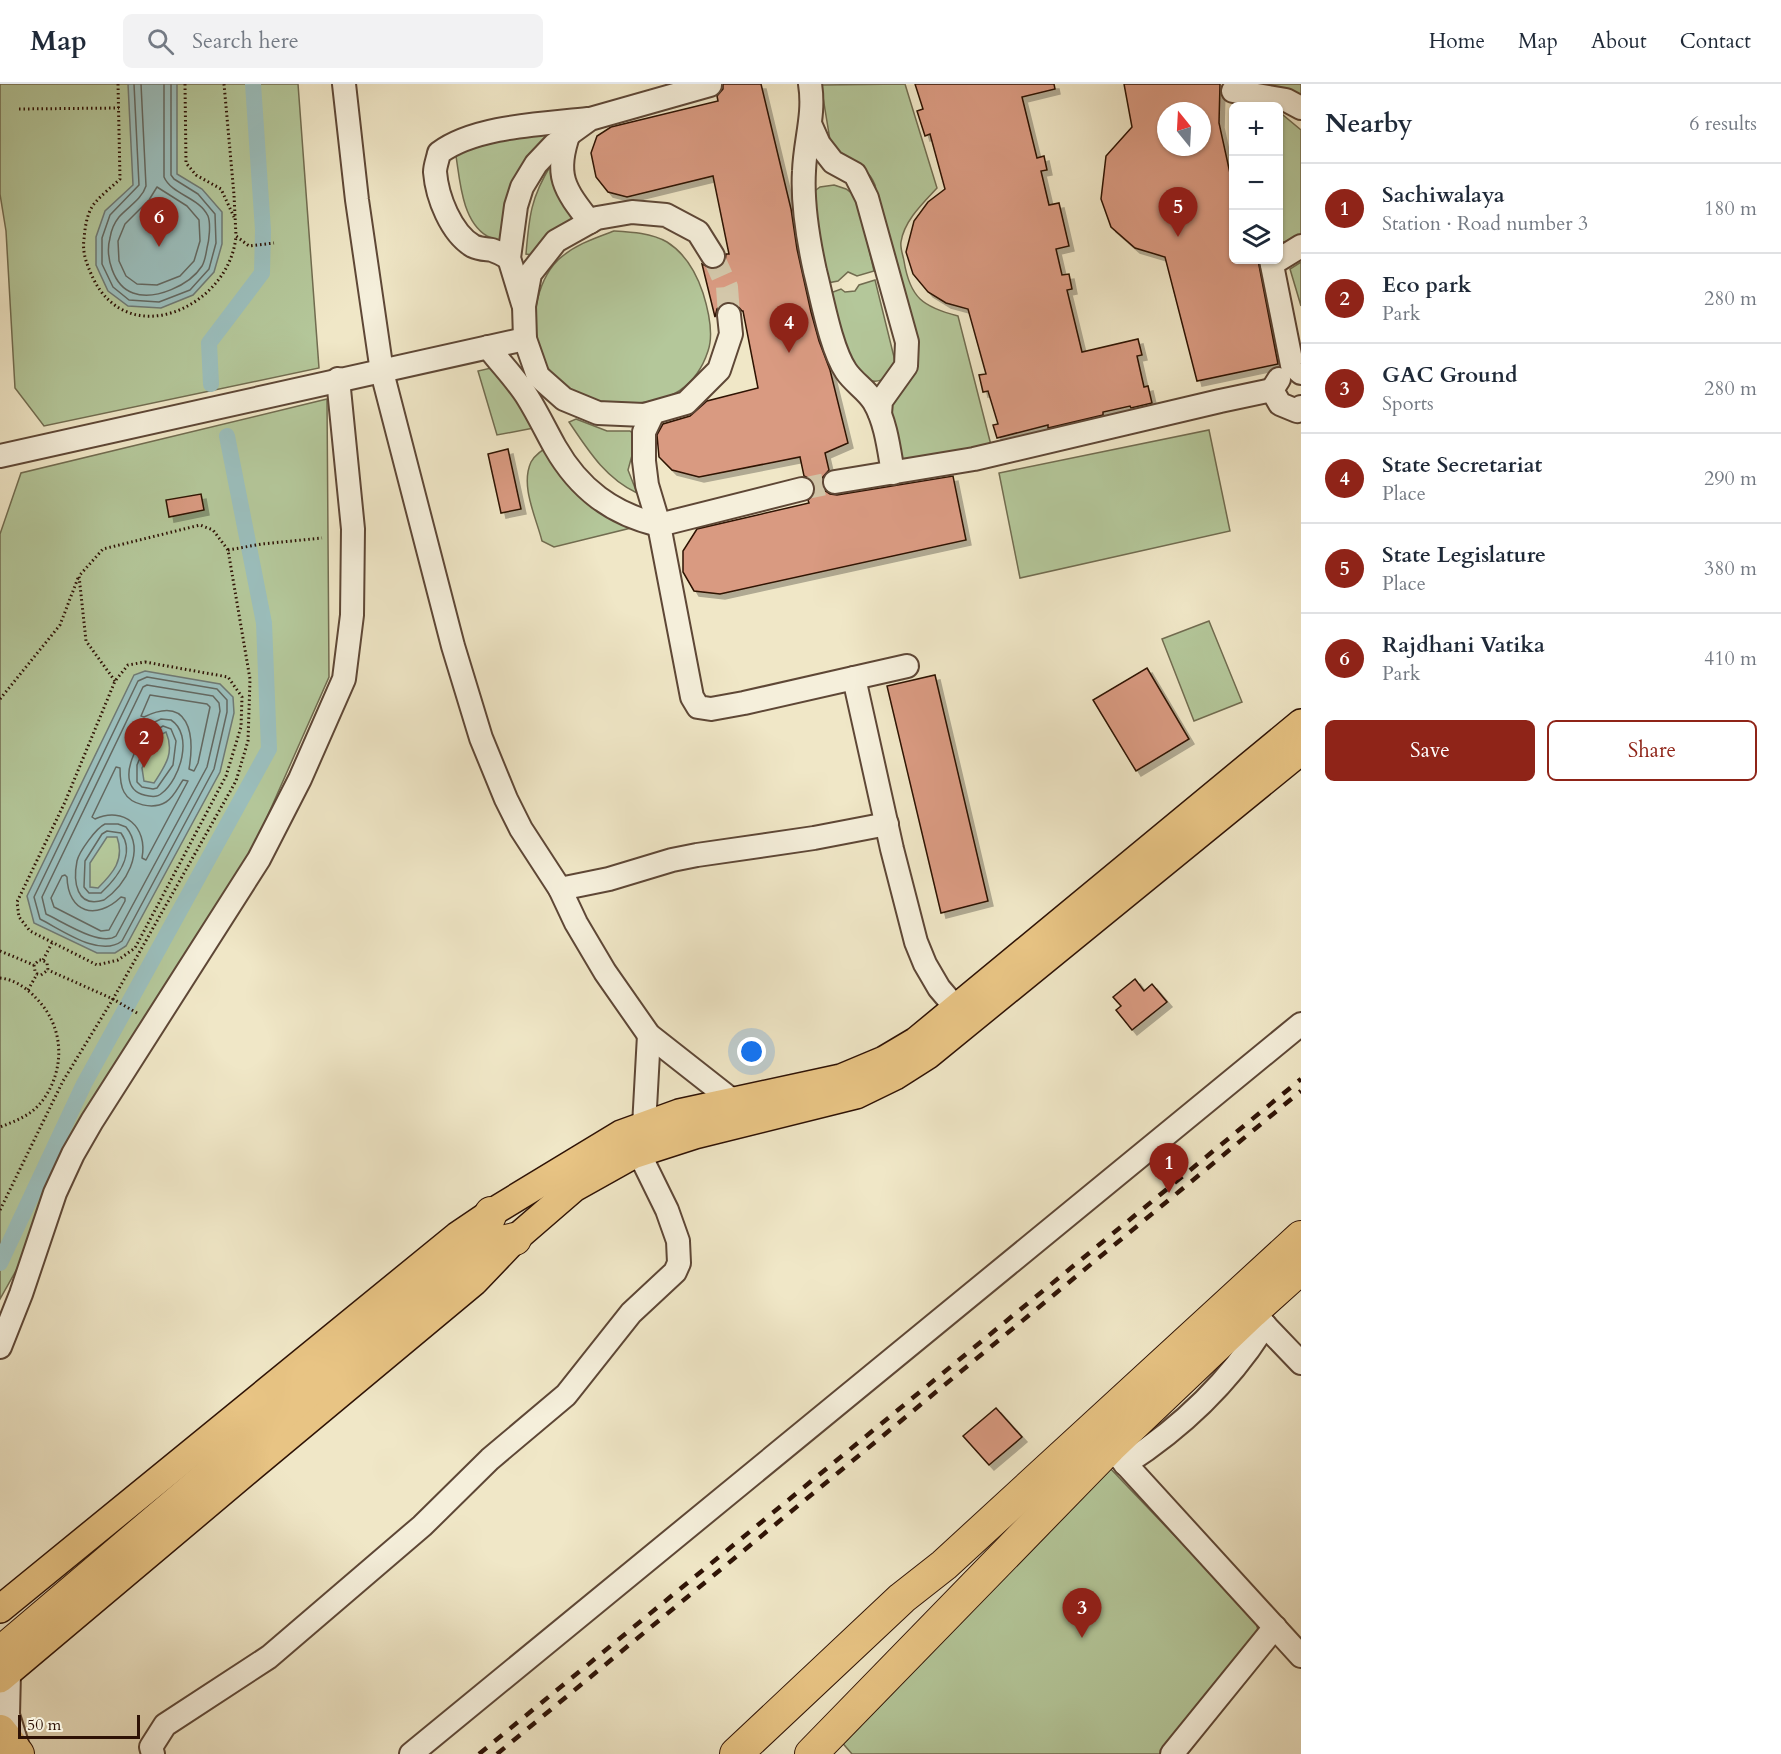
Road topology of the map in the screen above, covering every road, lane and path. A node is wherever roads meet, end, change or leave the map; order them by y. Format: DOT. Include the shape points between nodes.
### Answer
graph roads {
  1 [pos="118,84"];
  2 [pos="186,84"];
  3 [pos="224,84"];
  4 [pos="344,84"];
  5 [pos="810,84"];
  6 [pos="710,85"];
  7 [pos="1234,94"];
  8 [pos="118,108"];
  9 [pos="1301,108"];
  10 [pos="19,109"];
  11 [pos="590,119"];
  12 [pos="811,126"];
  13 [pos="569,133"];
  14 [pos="235,219"];
  15 [pos="590,222"];
  16 [pos="236,236"];
  17 [pos="274,243"];
  18 [pos="1301,246"];
  19 [pos="713,256"];
  20 [pos="1283,256"];
  21 [pos="509,258"];
  22 [pos="1272,264"];
  23 [pos="524,306"];
  24 [pos="729,315"];
  25 [pos="525,339"];
  26 [pos="488,347"];
  27 [pos="1297,369"];
  28 [pos="382,372"];
  29 [pos="338,380"];
  30 [pos="1272,390"];
  31 [pos="653,413"];
  32 [pos="880,414"];
  33 [pos="1300,416"];
  34 [pos="0,456"];
  35 [pos="893,473"];
  36 [pos="835,482"];
  37 [pos="802,489"];
  38 [pos="659,525"];
  39 [pos="322,538"];
  40 [pos="228,550"];
  41 [pos="79,576"];
  42 [pos="907,666"];
  43 [pos="855,678"];
  44 [pos="114,681"];
  45 [pos="0,699"];
  46 [pos="1301,723"];
  47 [pos="1301,751"];
  48 [pos="886,824"];
  49 [pos="560,889"];
  50 [pos="52,942"];
  51 [pos="0,951"];
  52 [pos="43,960"];
  53 [pos="34,964"];
  54 [pos="48,970"];
  55 [pos="38,974"];
  56 [pos="0,978"];
  57 [pos="28,990"];
  58 [pos="113,999"];
  59 [pos="956,1008"];
  60 [pos="137,1012"];
  61 [pos="1301,1023"];
  62 [pos="649,1035"];
  63 [pos="733,1101"];
  64 [pos="644,1126"];
  65 [pos="0,1127"];
  66 [pos="639,1153"];
  67 [pos="0,1210"];
  68 [pos="491,1213"];
  69 [pos="1301,1237"];
  70 [pos="515,1239"];
  71 [pos="471,1252"];
  72 [pos="1301,1268"];
  73 [pos="1258,1318"];
  74 [pos="0,1347"];
  75 [pos="1301,1363"];
  76 [pos="1118,1455"];
  77 [pos="944,1565"];
  78 [pos="969,1590"];
  79 [pos="921,1608"];
  80 [pos="0,1609"];
  81 [pos="1275,1627"];
  82 [pos="1301,1656"];
  83 [pos="2,1668"];
  84 [pos="0,1731"];
  85 [pos="823,1750"];
  86 [pos="149,1752"];
  87 [pos="19,1754"];
  88 [pos="411,1754"];
  89 [pos="736,1754"];
  90 [pos="768,1754"];
  91 [pos="1172,1754"];
  1 -- 8 [label="path"];
  2 -- 14 [label="path" via="186,164 195,175 221,189"];
  3 -- 14 [label="path"];
  4 -- 28 [label="street"];
  5 -- 12 [label="street"];
  6 -- 11 [label="street"];
  7 -- 9 [label="street" via="1286,100"];
  8 -- 10 [label="path"];
  8 -- 16 [label="path" via="120,179 93,205 82,249 106,299 131,314 150,317 177,313 203,297 217,280 235,250"];
  11 -- 13 [label="street"];
  11 -- 21 [label="street" via="470,136 439,153 435,170 439,190 456,229 476,248"];
  12 -- 32 [label="street" via="803,187 814,268 839,355 847,372 863,387"];
  12 -- 32 [label="street" via="833,162 855,174 867,198 907,342 906,366 881,400"];
  13 -- 15 [label="street" via="561,160 562,175 571,196"];
  13 -- 21 [label="street" via="536,164 522,187"];
  14 -- 16 [label="path"];
  15 -- 19 [label="street" via="632,212 666,215 698,232"];
  15 -- 23 [label="street" via="556,241 530,274"];
  16 -- 17 [label="path" via="249,246"];
  18 -- 20 [label="street"];
  21 -- 23 [label="street"];
  22 -- 27 [label="street"];
  23 -- 25 [label="street"];
  24 -- 31 [label="street" via="731,334 719,370 686,403"];
  25 -- 26 [label="street"];
  25 -- 31 [label="street" via="538,376 564,399 598,413"];
  26 -- 28 [label="street"];
  26 -- 38 [label="street" via="528,398 579,482 590,493 637,520"];
  27 -- 30 [label="street" via="1280,376"];
  28 -- 29 [label="street"];
  28 -- 49 [label="street" via="453,646 481,738 521,829"];
  29 -- 34 [label="street"];
  29 -- 74 [label="street" via="353,529 352,615 344,679 259,859 73,1154 55,1193"];
  30 -- 33 [label="street" via="1280,404"];
  30 -- 35 [label="street" via="974,459"];
  31 -- 38 [label="street" via="644,432 644,461"];
  32 -- 35 [label="street"];
  35 -- 36 [label="street"];
  37 -- 38 [label="street"];
  38 -- 43 [label="street" via="692,696 698,707 711,709 744,703"];
  39 -- 40 [label="path"];
  40 -- 41 [label="path" via="213,530 200,525 103,549"];
  40 -- 58 [label="path" via="250,679 248,741 236,781"];
  41 -- 44 [label="path" via="86,642"];
  41 -- 45 [label="path" via="60,625"];
  42 -- 43 [label="street"];
  43 -- 48 [label="street"];
  44 -- 50 [label="path" via="65,802 17,902 19,917 30,931"];
  44 -- 50 [label="path" via="128,665 145,662 228,677 242,697 242,727 226,776 135,948 118,960 97,965"];
  46 -- 59 [label="main road"];
  47 -- 66 [label="main road" via="928,1055 895,1076 856,1095"];
  48 -- 49 [label="street" via="697,855"];
  48 -- 59 [label="street" via="924,964"];
  49 -- 62 [label="street" via="592,951"];
  50 -- 52 [label="path"];
  51 -- 53 [label="path"];
  52 -- 53 [label="path"];
  52 -- 54 [label="path" via="48,963"];
  53 -- 55 [label="path"];
  54 -- 55 [label="path"];
  54 -- 58 [label="path"];
  55 -- 57 [label="path"];
  56 -- 57 [label="path"];
  57 -- 65 [label="path" via="46,1008 57,1031 60,1056 54,1080 42,1102 22,1118"];
  58 -- 60 [label="path"];
  58 -- 67 [label="path" via="63,1081"];
  59 -- 63 [label="main road" via="916,1041 884,1060 840,1078"];
  61 -- 88 [label="street"];
  62 -- 63 [label="street"];
  62 -- 64 [label="street"];
  63 -- 64 [label="main road" via="679,1113"];
  64 -- 68 [label="main road" via="621,1134"];
  66 -- 70 [label="main road" via="574,1188"];
  66 -- 86 [label="street" via="678,1241 675,1272 631,1313 566,1395 269,1657 165,1725"];
  68 -- 71 [label="highway"];
  68 -- 80 [label="main road"];
  69 -- 77 [label="highway"];
  70 -- 71 [label="highway"];
  70 -- 83 [label="main road" via="474,1282"];
  71 -- 83 [label="highway"];
  72 -- 73 [label="highway"];
  73 -- 75 [label="street"];
  73 -- 76 [label="highway"];
  76 -- 78 [label="highway"];
  76 -- 81 [label="street"];
  77 -- 79 [label="highway"];
  77 -- 89 [label="highway" via="902,1598"];
  78 -- 79 [label="highway"];
  78 -- 85 [label="highway"];
  79 -- 90 [label="highway"];
  81 -- 82 [label="street"];
  81 -- 91 [label="street"];
  83 -- 87 [label="street" via="8,1715"];
  84 -- 87 [label="highway"];
}
